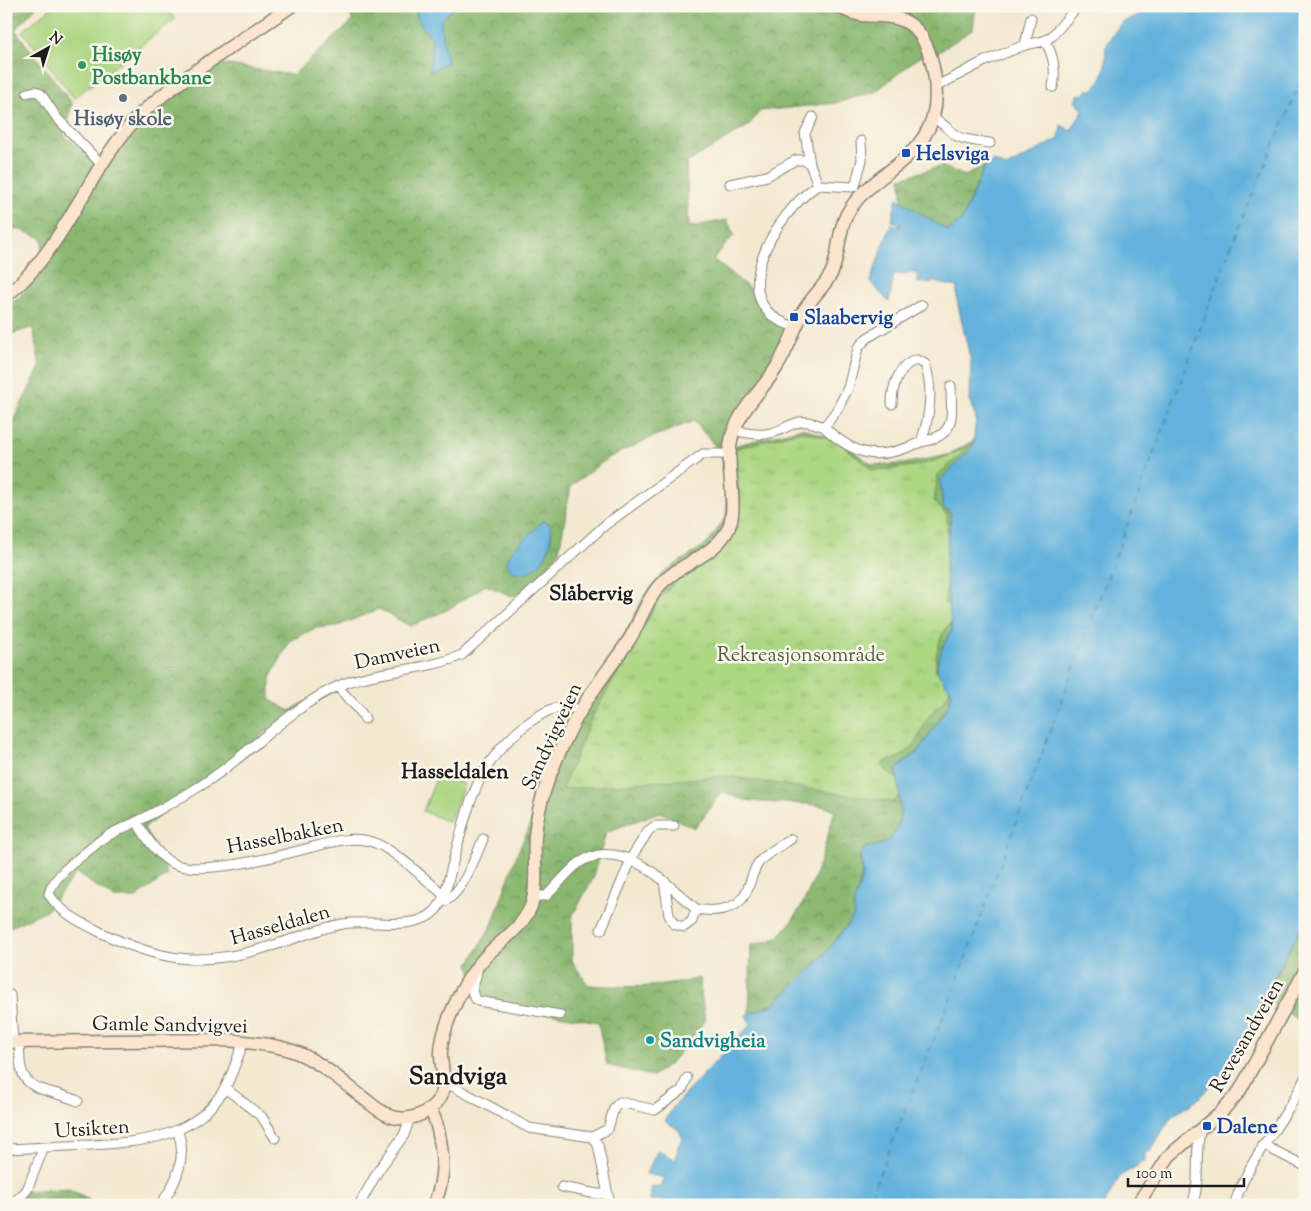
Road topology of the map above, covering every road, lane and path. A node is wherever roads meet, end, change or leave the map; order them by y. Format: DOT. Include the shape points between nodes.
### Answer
graph roads {
  1 [pos="291,6"];
  2 [pos="839,6"];
  3 [pos="1078,6"];
  4 [pos="1032,18"];
  5 [pos="1044,42"];
  6 [pos="1025,45"];
  7 [pos="935,87"];
  8 [pos="1053,87"];
  9 [pos="27,93"];
  10 [pos="813,117"];
  11 [pos="932,118"];
  12 [pos="861,141"];
  13 [pos="990,142"];
  14 [pos="102,164"];
  15 [pos="810,164"];
  16 [pos="730,184"];
  17 [pos="818,186"];
  18 [pos="6,222"];
  19 [pos="6,246"];
  20 [pos="6,296"];
  21 [pos="922,305"];
  22 [pos="796,327"];
  23 [pos="951,386"];
  24 [pos="892,404"];
  25 [pos="824,427"];
  26 [pos="734,430"];
  27 [pos="921,442"];
  28 [pos="728,454"];
  29 [pos="338,686"];
  30 [pos="579,710"];
  31 [pos="366,719"];
  32 [pos="137,822"];
  33 [pos="674,826"];
  34 [pos="483,839"];
  35 [pos="791,839"];
  36 [pos="632,861"];
  37 [pos="664,881"];
  38 [pos="534,896"];
  39 [pos="443,898"];
  40 [pos="53,901"];
  41 [pos="696,909"];
  42 [pos="601,930"];
  43 [pos="476,969"];
  44 [pos="1305,971"];
  45 [pos="10,996"];
  46 [pos="560,1015"];
  47 [pos="13,1042"];
  48 [pos="244,1042"];
  49 [pos="687,1078"];
  50 [pos="1305,1078"];
  51 [pos="445,1082"];
  52 [pos="224,1088"];
  53 [pos="78,1101"];
  54 [pos="430,1110"];
  55 [pos="410,1118"];
  56 [pos="1201,1129"];
  57 [pos="178,1132"];
  58 [pos="592,1137"];
  59 [pos="275,1138"];
  60 [pos="1263,1145"];
  61 [pos="6,1149"];
  62 [pos="43,1149"];
  63 [pos="1305,1166"];
  64 [pos="562,1187"];
  65 [pos="607,1194"];
  66 [pos="163,1201"];
  67 [pos="6,1202"];
  68 [pos="1235,1203"];
  69 [pos="359,1205"];
  70 [pos="434,1205"];
  71 [pos="610,1205"];
  72 [pos="1137,1205"];
  73 [pos="1192,1205"];
  1 -- 14 [label="main road" via="158,98 134,121"];
  2 -- 7 [label="main road, Sandvigveien" via="860,16 894,17 912,25 928,50"];
  3 -- 5 [label="street"];
  4 -- 6 [label="street"];
  5 -- 6 [label="street"];
  5 -- 8 [label="street" via="1050,47 1053,59"];
  6 -- 7 [label="street"];
  7 -- 11 [label="main road, Sandvigveien"];
  9 -- 14 [label="street" via="35,90 41,94 57,118"];
  10 -- 15 [label="street" via="806,134"];
  11 -- 13 [label="street" via="964,139"];
  11 -- 22 [label="main road, Sandvigveien" via="914,150 850,209 840,231 833,270 804,309"];
  12 -- 17 [label="street" via="862,160 855,186"];
  14 -- 20 [label="main road" via="49,247"];
  15 -- 16 [label="street" via="796,160 767,176"];
  15 -- 17 [label="street"];
  17 -- 22 [label="street" via="795,203 786,215 758,270 756,285 767,310 780,322"];
  18 -- 19 [label="street"];
  21 -- 25 [label="street" via="867,338 858,348 848,388"];
  22 -- 26 [label="main road, Sandvigveien" via="776,369 743,411"];
  23 -- 27 [label="street" via="951,416 944,434"];
  24 -- 27 [label="street" via="893,391 902,368 909,361 925,364 931,404"];
  25 -- 26 [label="street" via="811,421 799,421 767,434"];
  25 -- 27 [label="street" via="853,450 872,455 890,454"];
  26 -- 28 [label="main road, Sandvigveien"];
  28 -- 29 [label="street, Damveien" via="703,454 605,525 462,655 442,664 387,671"];
  28 -- 30 [label="main road, Sandvigveien" via="733,509 727,531 714,548 657,588 628,641"];
  29 -- 31 [label="street"];
  29 -- 32 [label="street, Damveien" via="300,709 200,787"];
  30 -- 38 [label="main road, Sandvigveien" via="540,802 535,836"];
  30 -- 39 [label="street, Hasseldalen" via="566,705 550,710 518,731 497,751 479,780"];
  32 -- 39 [label="street, Hasselbakken" via="163,857 191,868 275,857 335,841 371,841 388,850"];
  32 -- 40 [label="street, Damveien" via="97,842 70,866 51,888 49,894"];
  33 -- 36 [label="street" via="655,826 649,830 639,843"];
  34 -- 39 [label="street" via="462,882 447,901"];
  35 -- 41 [label="street" via="759,863 741,900 721,910"];
  36 -- 37 [label="street"];
  36 -- 38 [label="street" via="607,854 591,856 578,864 546,896"];
  36 -- 42 [label="street"];
  37 -- 41 [label="street"];
  37 -- 41 [label="street" via="669,915 674,924 684,927 692,921"];
  38 -- 43 [label="main road, Sandvigveien" via="520,924"];
  39 -- 40 [label="street, Hasseldalen" via="424,920 340,924 236,956 198,960 166,957 118,940 72,916"];
  43 -- 46 [label="street" via="472,991 478,1001"];
  43 -- 51 [label="main road, Sandvigveien" via="461,991 444,1034 441,1056"];
  44 -- 56 [label="main road, Revesandveien" via="1239,1092"];
  45 -- 47 [label="street"];
  47 -- 48 [label="main road, Gamle Sandvigvei"];
  47 -- 53 [label="street" via="25,1080 47,1092"];
  48 -- 52 [label="street, Utsikten"];
  48 -- 55 [label="main road, Gamle Sandvigvei" via="298,1053 388,1116"];
  49 -- 58 [label="street" via="682,1090 655,1110 620,1102 614,1108 608,1129"];
  50 -- 60 [label="street" via="1286,1115"];
  51 -- 54 [label="main road"];
  51 -- 58 [label="street" via="529,1128"];
  52 -- 57 [label="street, Utsikten" via="201,1116"];
  52 -- 59 [label="street" via="262,1117"];
  54 -- 55 [label="main road"];
  54 -- 70 [label="main road" via="436,1123 442,1160"];
  55 -- 69 [label="street" via="404,1135"];
  56 -- 72 [label="main road, Revesandveien" via="1169,1156"];
  56 -- 73 [label="street" via="1198,1186"];
  57 -- 62 [label="street, Utsikten" via="134,1143"];
  57 -- 66 [label="street" via="182,1151 180,1163"];
  58 -- 65 [label="street" via="598,1144"];
  60 -- 63 [label="street"];
  60 -- 68 [label="street"];
  61 -- 62 [label="street, Utsikten"];
  62 -- 67 [label="street" via="27,1190 18,1199"];
  64 -- 65 [label="street"];
  65 -- 71 [label="street"];
}
